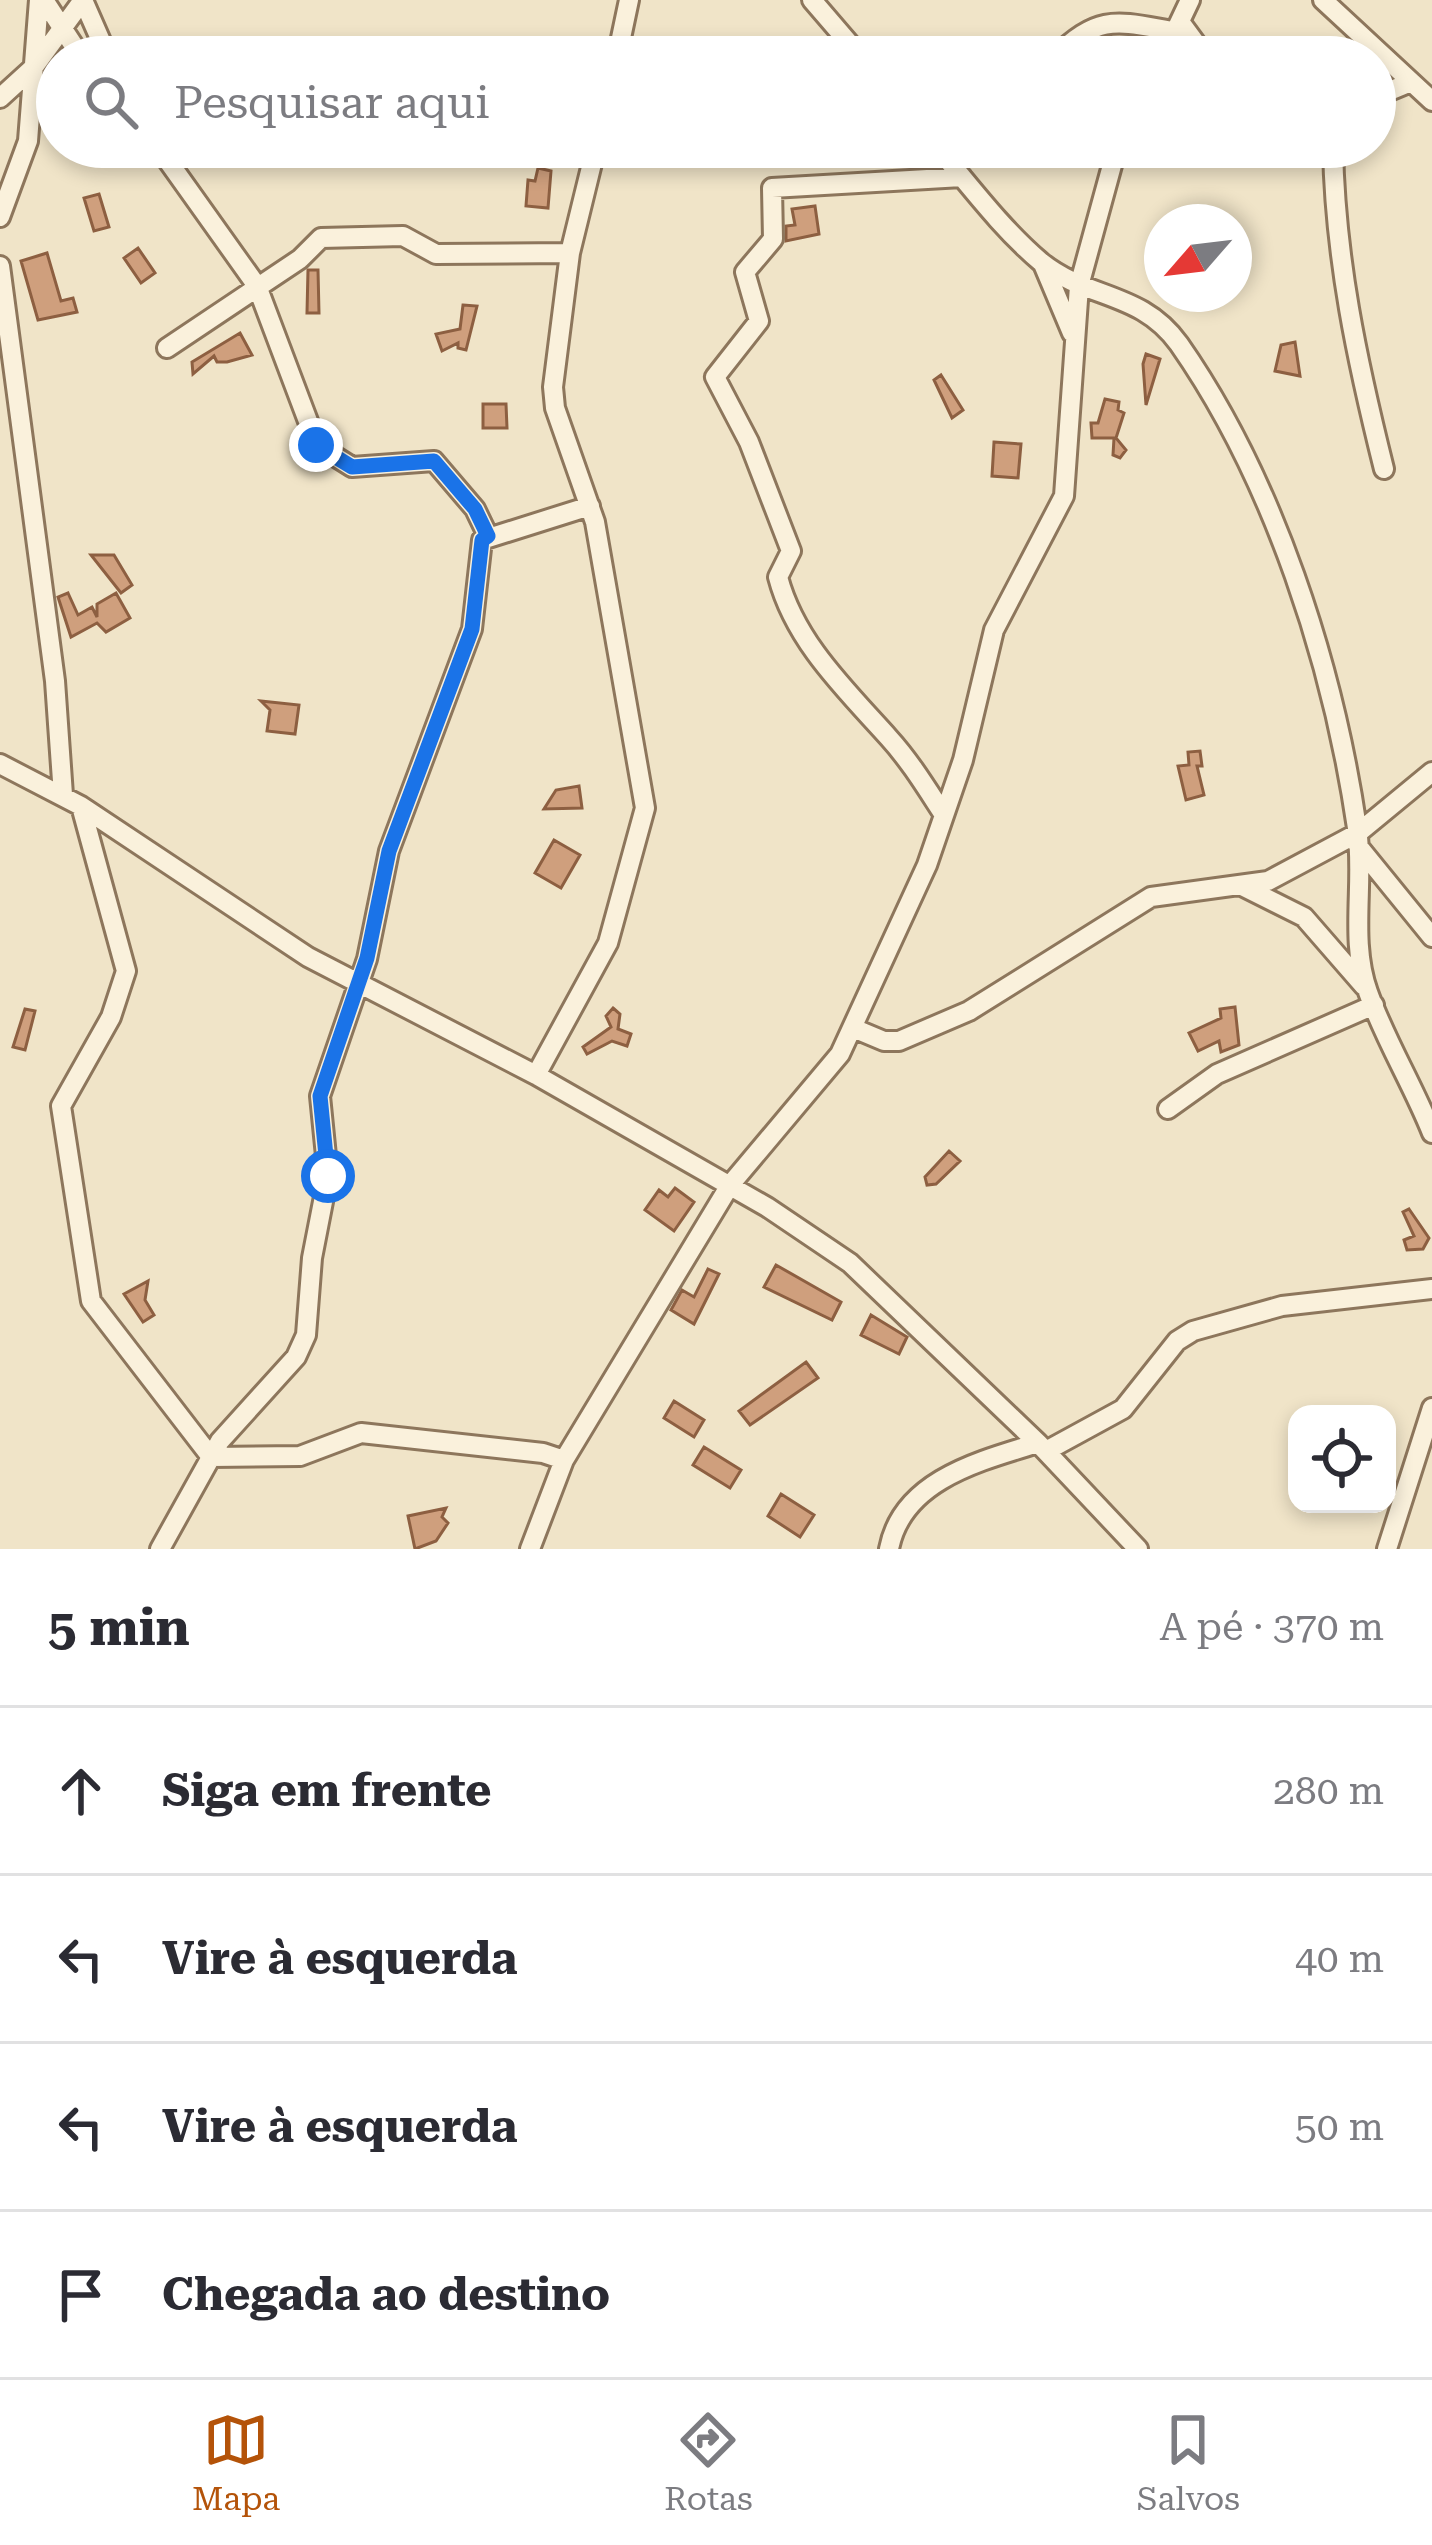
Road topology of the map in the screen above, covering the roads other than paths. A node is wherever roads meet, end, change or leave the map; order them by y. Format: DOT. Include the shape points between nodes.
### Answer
graph roads {
  1 [pos="42,0"];
  2 [pos="83,0"];
  3 [pos="629,0"];
  4 [pos="812,0"];
  5 [pos="1190,0"];
  6 [pos="1323,0"];
  7 [pos="1179,28"];
  8 [pos="61,29"];
  9 [pos="38,36"];
  10 [pos="56,36"];
  11 [pos="68,36"];
  12 [pos="99,36"];
  13 [pos="621,36"];
  14 [pos="843,36"];
  15 [pos="1078,36"];
  16 [pos="1175,36"];
  17 [pos="1186,36"];
  18 [pos="1362,36"];
  19 [pos="36,50"];
  20 [pos="36,64"];
  21 [pos="34,67"];
  22 [pos="1396,68"];
  23 [pos="1411,82"];
  24 [pos="1396,89"];
  25 [pos="0,98"];
  26 [pos="1432,100"];
  27 [pos="173,168"];
  28 [pos="591,168"];
  29 [pos="957,168"];
  30 [pos="1111,168"];
  31 [pos="1334,168"];
  32 [pos="962,177"];
  33 [pos="0,217"];
  34 [pos="570,253"];
  35 [pos="1042,262"];
  36 [pos="0,266"];
  37 [pos="256,286"];
  38 [pos="1078,286"];
  39 [pos="1074,337"];
  40 [pos="167,348"];
  41 [pos="1384,469"];
  42 [pos="590,506"];
  43 [pos="488,536"];
  44 [pos="0,764"];
  45 [pos="1432,772"];
  46 [pos="63,795"];
  47 [pos="81,806"];
  48 [pos="944,815"];
  49 [pos="1358,839"];
  50 [pos="1244,887"];
  51 [pos="1432,937"];
  52 [pos="359,985"];
  53 [pos="1370,997"];
  54 [pos="853,1028"];
  55 [pos="536,1075"];
  56 [pos="1168,1109"];
  57 [pos="1432,1132"];
  58 [pos="730,1185"];
  59 [pos="1432,1289"];
  60 [pos="1432,1408"];
  61 [pos="1042,1447"];
  62 [pos="211,1457"];
  63 [pos="564,1460"];
  64 [pos="160,1549"];
  65 [pos="530,1549"];
  66 [pos="889,1549"];
  67 [pos="1138,1549"];
  68 [pos="1387,1549"];
  1 -- 8 [label="street"];
  1 -- 9 [label="street"];
  2 -- 8 [label="street"];
  2 -- 12 [label="street"];
  3 -- 13 [label="street"];
  4 -- 14 [label="street"];
  5 -- 7 [label="street"];
  6 -- 18 [label="street"];
  7 -- 15 [label="street" via="1110,21"];
  7 -- 16 [label="street"];
  7 -- 17 [label="street"];
  8 -- 10 [label="street"];
  8 -- 11 [label="street"];
  19 -- 21 [label="street"];
  20 -- 21 [label="street"];
  21 -- 25 [label="street"];
  21 -- 33 [label="street" via="28,141"];
  22 -- 23 [label="street"];
  23 -- 24 [label="street"];
  23 -- 26 [label="street"];
  27 -- 37 [label="street"];
  28 -- 34 [label="street"];
  29 -- 32 [label="street"];
  30 -- 38 [label="street"];
  31 -- 41 [label="street" via="1356,364"];
  32 -- 35 [label="street"];
  32 -- 48 [label="street" via="772,188 773,239 745,272 759,321 715,377 791,551 778,577 782,592 828,672 892,741"];
  34 -- 37 [label="street" via="436,254 403,236 320,238"];
  34 -- 42 [label="street" via="553,386"];
  35 -- 38 [label="street"];
  35 -- 39 [label="street"];
  36 -- 46 [label="street"];
  37 -- 40 [label="street"];
  37 -- 43 [label="street" via="323,452 352,467 434,461"];
  38 -- 39 [label="street"];
  38 -- 49 [label="street" via="1132,301 1159,320 1240,441 1322,667"];
  39 -- 48 [label="street" via="1064,496 994,630"];
  42 -- 43 [label="street"];
  42 -- 55 [label="street" via="645,808 608,943"];
  43 -- 52 [label="street" via="472,629 389,851"];
  44 -- 46 [label="street"];
  45 -- 49 [label="street"];
  46 -- 47 [label="street"];
  47 -- 52 [label="street"];
  47 -- 62 [label="street" via="126,971 107,1026 61,1106 91,1301"];
  48 -- 54 [label="street"];
  49 -- 50 [label="street"];
  49 -- 51 [label="street"];
  49 -- 53 [label="street" via="1359,940"];
  50 -- 53 [label="street" via="1304,916"];
  50 -- 54 [label="street" via="1151,897 969,1011 899,1041"];
  52 -- 55 [label="street"];
  52 -- 62 [label="street" via="320,1096 328,1176 306,1335"];
  53 -- 56 [label="street" via="1217,1074"];
  53 -- 57 [label="street"];
  54 -- 58 [label="street"];
  55 -- 58 [label="street"];
  58 -- 61 [label="street" via="850,1263"];
  58 -- 63 [label="street"];
  59 -- 61 [label="street" via="1282,1306 1193,1330 1123,1409"];
  60 -- 68 [label="street"];
  61 -- 66 [label="street" via="946,1477 914,1498"];
  61 -- 67 [label="street"];
  62 -- 63 [label="street" via="300,1456 361,1433"];
  62 -- 64 [label="street"];
  63 -- 65 [label="street"];
}
